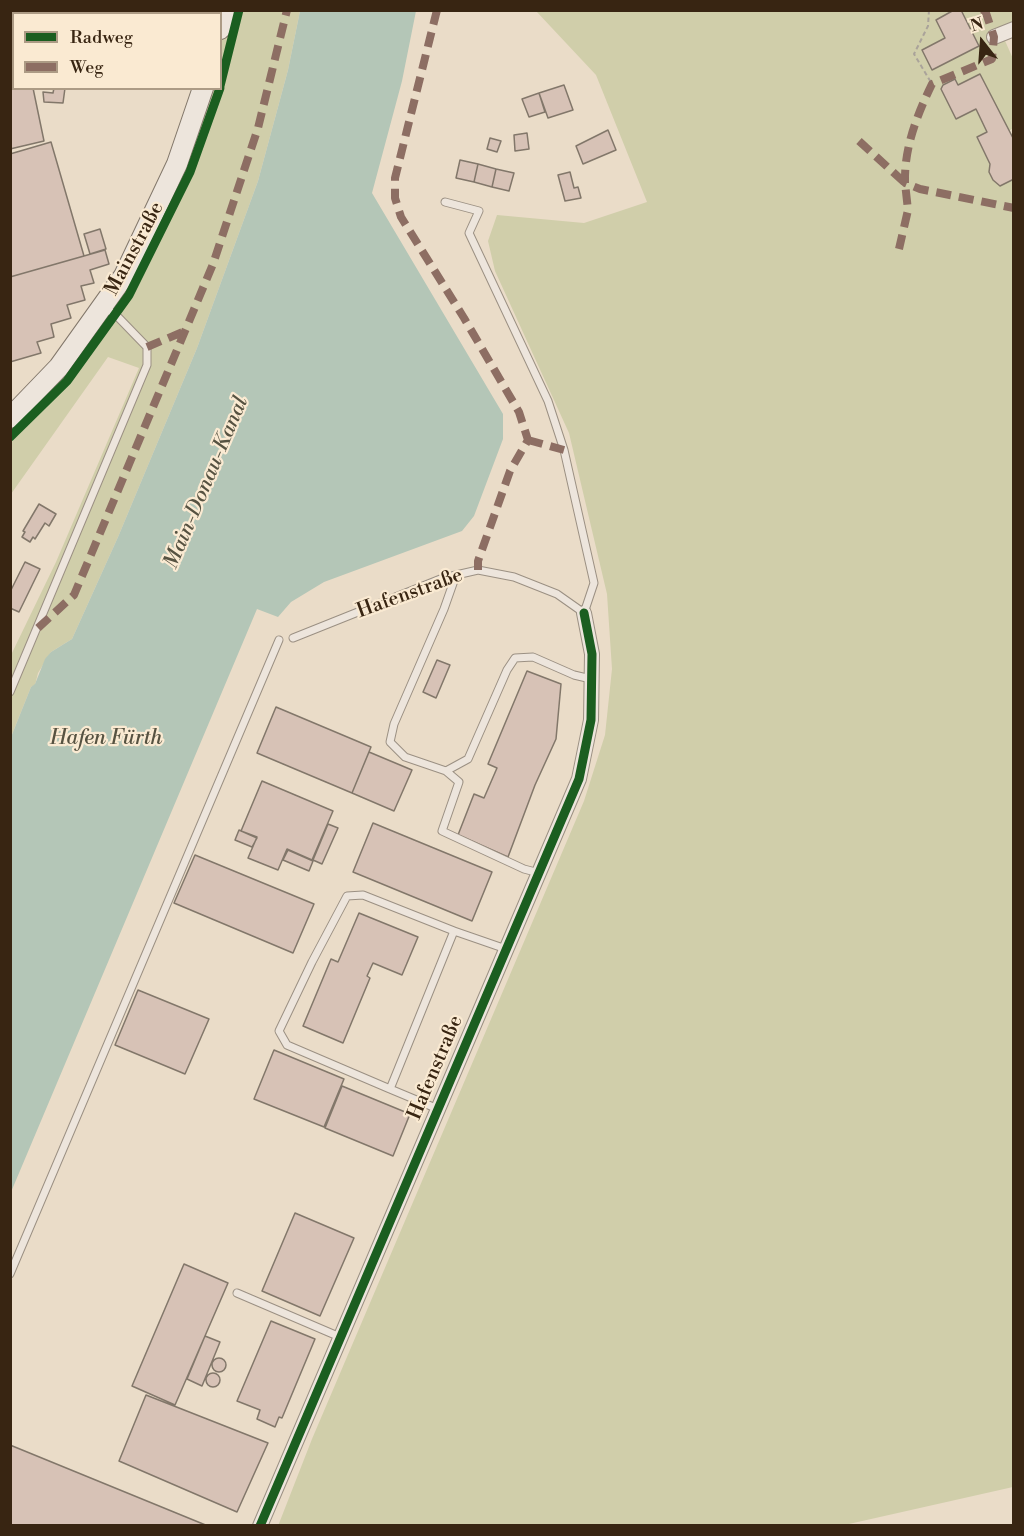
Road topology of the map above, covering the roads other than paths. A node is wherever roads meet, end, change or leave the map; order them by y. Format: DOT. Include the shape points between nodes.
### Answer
graph roads {
  1 [pos="1014,29"];
  2 [pos="994,37"];
  3 [pos="202,90"];
  4 [pos="445,202"];
  5 [pos="104,307"];
  6 [pos="10,418"];
  7 [pos="456,575"];
  8 [pos="584,613"];
  9 [pos="293,638"];
  10 [pos="279,640"];
  11 [pos="592,679"];
  12 [pos="10,692"];
  13 [pos="446,771"];
  14 [pos="539,873"];
  15 [pos="454,930"];
  16 [pos="506,949"];
  17 [pos="390,1089"];
  18 [pos="438,1109"];
  19 [pos="10,1274"];
  20 [pos="237,1293"];
  21 [pos="340,1337"];
  22 [pos="260,1526"];
  1 -- 2 [label="street"];
  3 -- 5 [label="main road, Mainstraße" via="177,164 124,276"];
  4 -- 8 [label="lane" via="479,211 469,234 549,401 594,583"];
  5 -- 6 [label="main road, Mainstraße" via="59,367"];
  5 -- 12 [label="lane" via="147,347 147,365"];
  7 -- 8 [label="lane, Hafenstraße" via="478,570 514,577 557,594"];
  7 -- 9 [label="lane, Hafenstraße"];
  7 -- 13 [label="lane" via="390,742 405,756"];
  8 -- 11 [label="street, Hafenstraße" via="592,654"];
  10 -- 19 [label="lane"];
  11 -- 13 [label="lane" via="533,657 515,658 468,759"];
  11 -- 14 [label="street, Hafenstraße" via="591,720 579,779"];
  13 -- 14 [label="lane" via="459,782 442,831"];
  14 -- 16 [label="street, Hafenstraße"];
  15 -- 16 [label="lane"];
  15 -- 17 [label="lane"];
  15 -- 17 [label="lane" via="363,895 347,896 279,1031 287,1045"];
  16 -- 18 [label="street, Hafenstraße"];
  17 -- 18 [label="lane"];
  18 -- 21 [label="street, Hafenstraße"];
  20 -- 21 [label="lane"];
  21 -- 22 [label="street, Hafenstraße"];
}
